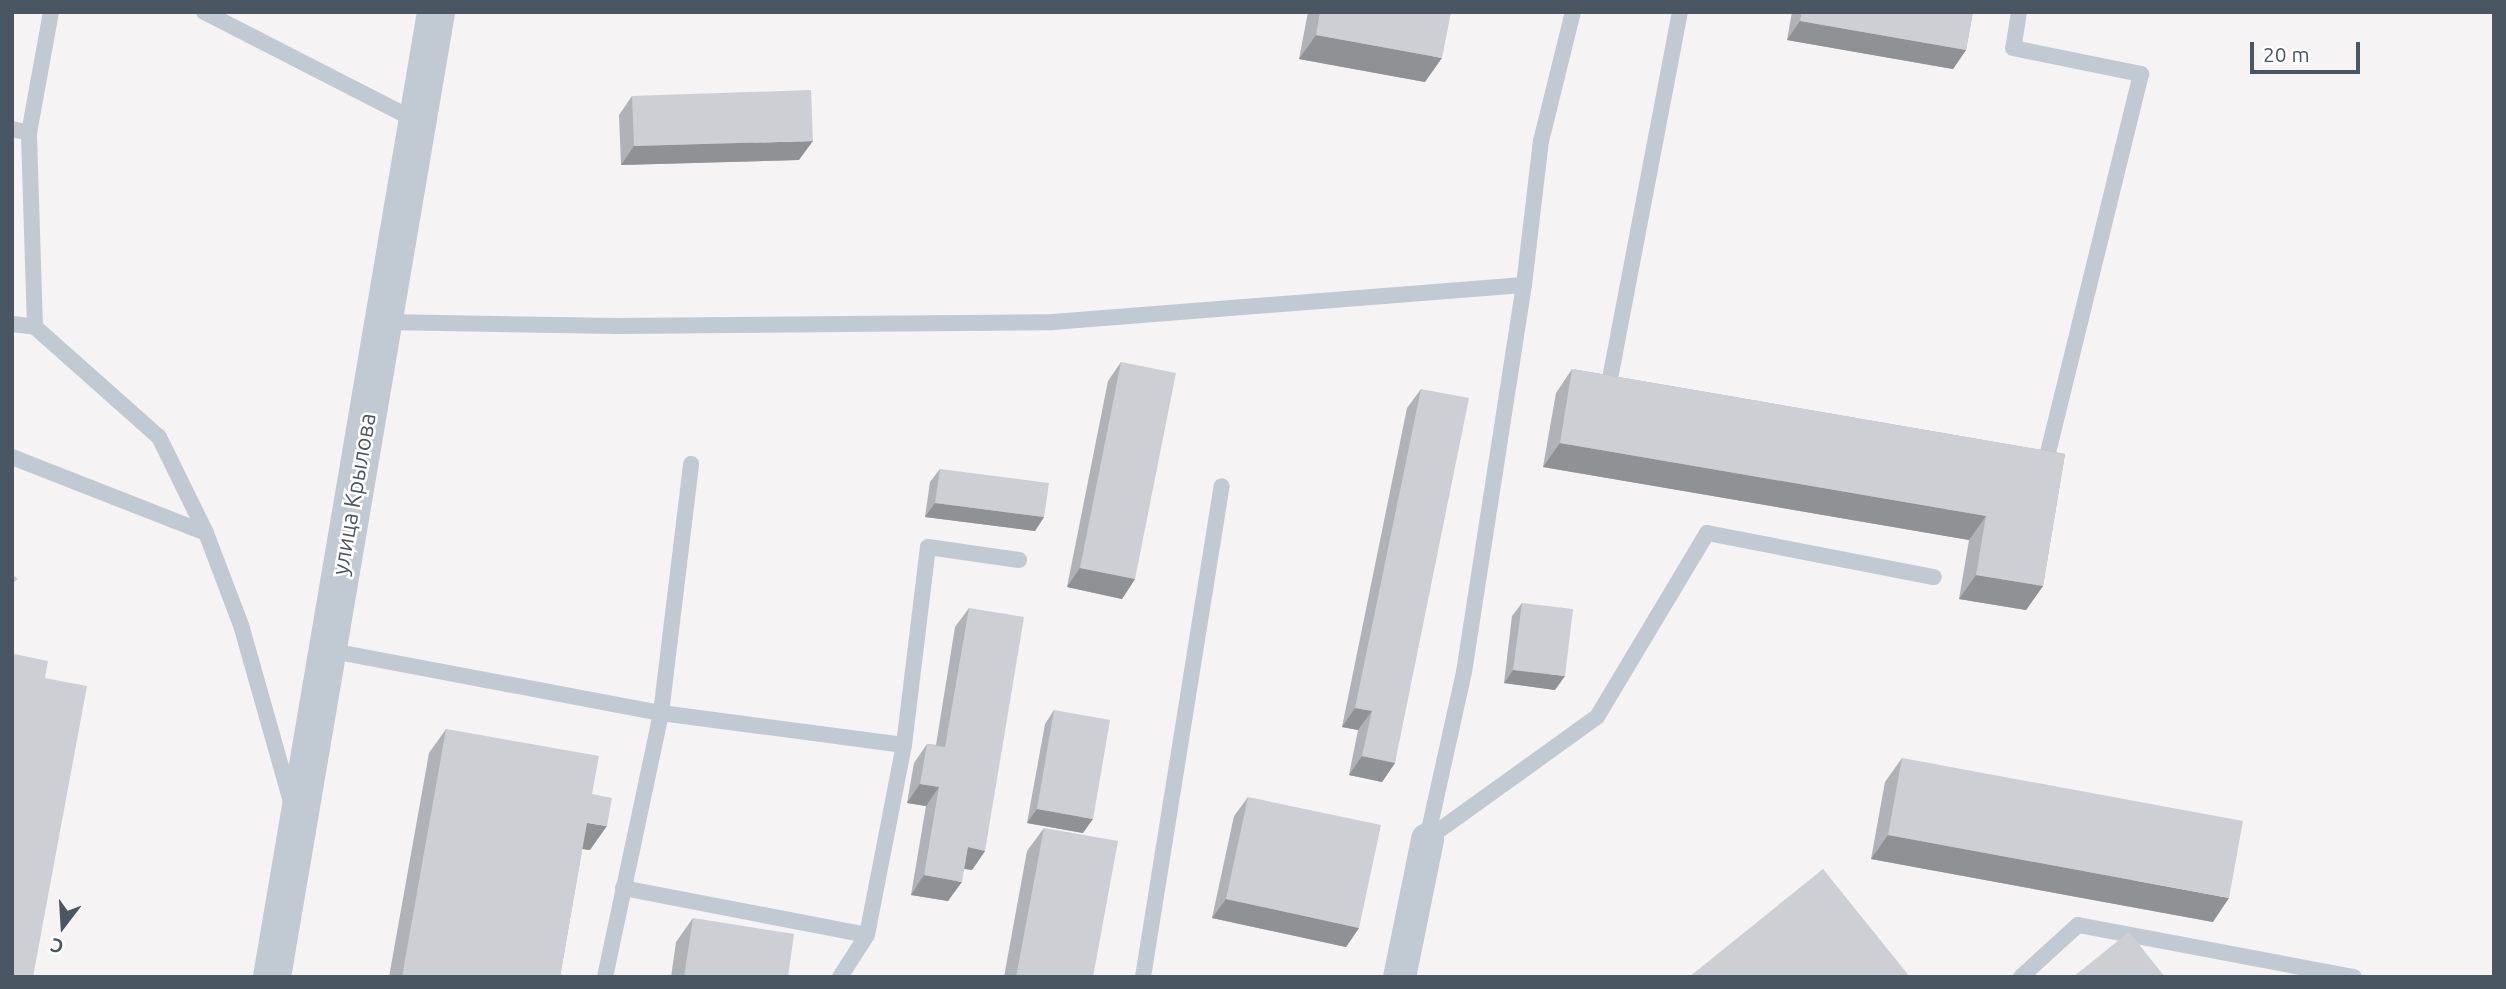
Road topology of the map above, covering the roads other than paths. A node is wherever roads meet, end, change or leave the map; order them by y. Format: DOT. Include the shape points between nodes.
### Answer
graph roads {
  1 [pos="51,12"];
  2 [pos="204,12"];
  3 [pos="436,12"];
  4 [pos="1573,12"];
  5 [pos="1680,12"];
  6 [pos="2019,12"];
  7 [pos="418,121"];
  8 [pos="12,129"];
  9 [pos="29,133"];
  10 [pos="1524,285"];
  11 [pos="383,322"];
  12 [pos="12,324"];
  13 [pos="35,327"];
  14 [pos="1635,394"];
  15 [pos="12,457"];
  16 [pos="2017,461"];
  17 [pos="691,464"];
  18 [pos="1222,486"];
  19 [pos="206,533"];
  20 [pos="1019,560"];
  21 [pos="1934,577"];
  22 [pos="327,650"];
  23 [pos="661,713"];
  24 [pos="904,745"];
  25 [pos="298,824"];
  26 [pos="1427,839"];
  27 [pos="623,888"];
  28 [pos="867,935"];
  29 [pos="272,977"];
  30 [pos="605,977"];
  31 [pos="840,977"];
  32 [pos="1143,977"];
  33 [pos="1399,977"];
  34 [pos="2021,977"];
  35 [pos="2354,977"];
  1 -- 9 [label="lane"];
  2 -- 7 [label="lane"];
  3 -- 7 [label="street, улица Крылова"];
  4 -- 10 [label="lane" via="1541,141"];
  5 -- 14 [label="lane" via="1608,389"];
  6 -- 16 [label="lane" via="2013,48 2141,74 2045,466"];
  7 -- 11 [label="street, улица Крылова"];
  8 -- 9 [label="lane"];
  9 -- 13 [label="lane"];
  10 -- 11 [label="lane" via="1053,322 618,326"];
  10 -- 26 [label="lane" via="1464,672"];
  11 -- 22 [label="street, улица Крылова"];
  12 -- 13 [label="lane"];
  13 -- 19 [label="lane" via="159,438"];
  15 -- 19 [label="lane"];
  17 -- 23 [label="lane"];
  18 -- 32 [label="lane"];
  19 -- 25 [label="lane" via="241,625"];
  20 -- 24 [label="lane" via="929,547"];
  21 -- 26 [label="lane" via="1707,533 1597,717"];
  22 -- 23 [label="lane"];
  22 -- 25 [label="street, улица Крылова"];
  23 -- 24 [label="lane"];
  23 -- 27 [label="lane"];
  24 -- 28 [label="lane"];
  25 -- 29 [label="street, улица Крылова"];
  26 -- 33 [label="street"];
  27 -- 28 [label="lane"];
  27 -- 30 [label="lane"];
  28 -- 31 [label="lane"];
  34 -- 35 [label="lane" via="2078,925"];
}
